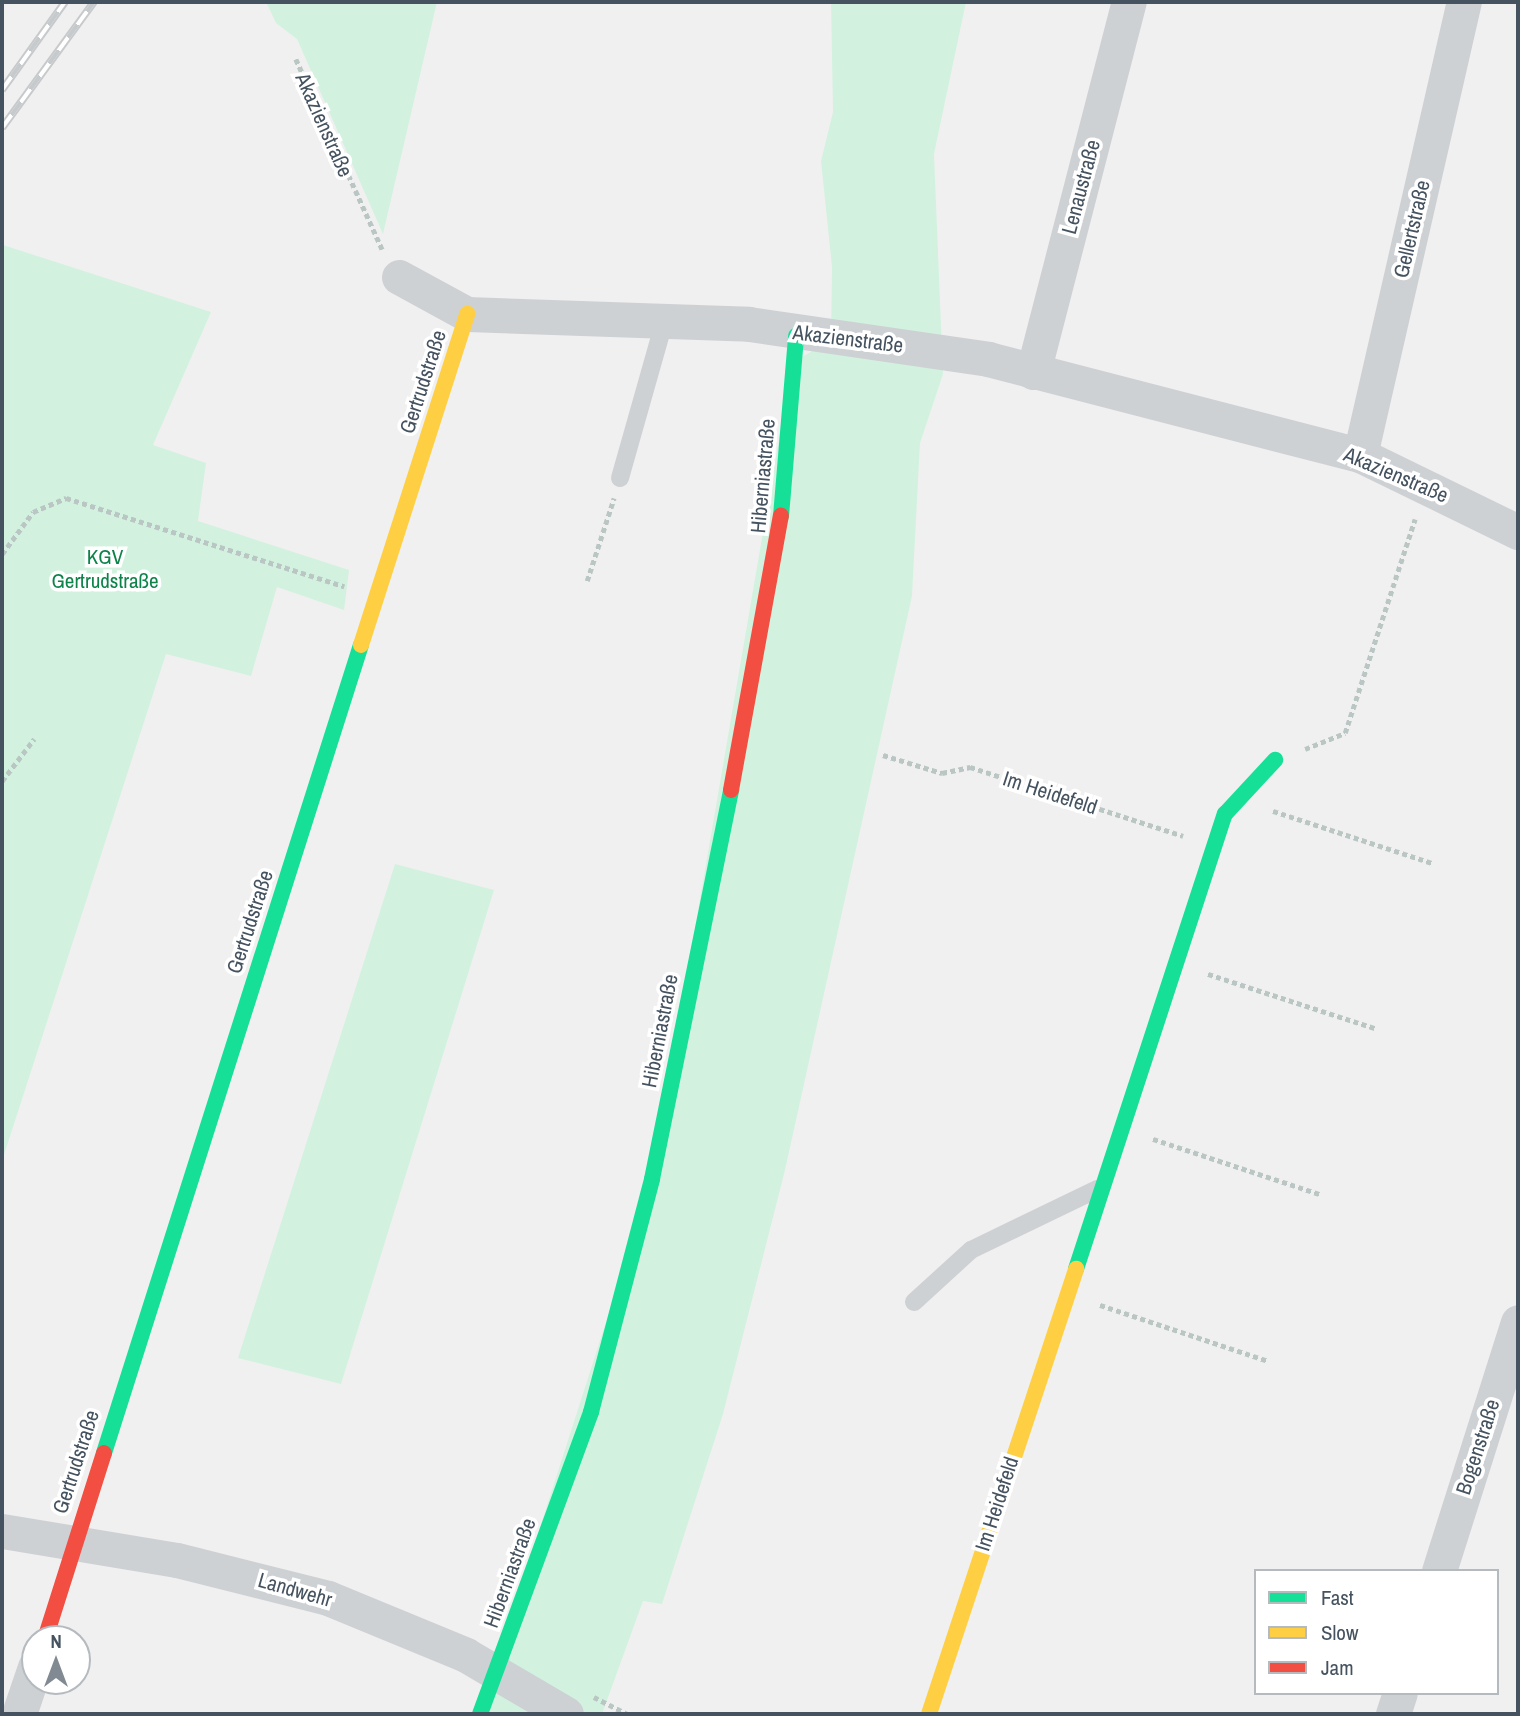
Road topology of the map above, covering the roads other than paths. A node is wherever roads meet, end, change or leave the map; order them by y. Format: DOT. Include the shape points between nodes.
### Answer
graph roads {
  1 [pos="1129,2"];
  2 [pos="1464,2"];
  3 [pos="399,276"];
  4 [pos="467,314"];
  5 [pos="665,319"];
  6 [pos="796,336"];
  7 [pos="1033,372"];
  8 [pos="1360,455"];
  9 [pos="620,478"];
  10 [pos="1518,532"];
  11 [pos="1275,761"];
  12 [pos="1103,1186"];
  13 [pos="914,1302"];
  14 [pos="1518,1322"];
  15 [pos="2,1531"];
  16 [pos="72,1543"];
  17 [pos="1440,1569"];
  18 [pos="49,1625"];
  19 [pos="496,1670"];
  20 [pos="25,1695"];
  21 [pos="1399,1695"];
  22 [pos="19,1714"];
  23 [pos="480,1714"];
  24 [pos="566,1714"];
  25 [pos="929,1714"];
  26 [pos="1393,1714"];
  1 -- 7 [label="street, Lenaustraße"];
  2 -- 8 [label="street, Gellertstraße"];
  3 -- 4 [label="street, Akazienstraße"];
  4 -- 5 [label="street, Akazienstraße"];
  4 -- 16 [label="street, Gertrudstraße"];
  5 -- 6 [label="street, Akazienstraße" via="749,324"];
  5 -- 9 [label="lane"];
  6 -- 7 [label="street, Akazienstraße" via="929,348"];
  6 -- 19 [label="street, Hiberniastraße" via="776,562 652,1179 594,1400"];
  7 -- 8 [label="street, Akazienstraße"];
  8 -- 10 [label="street, Akazienstraße"];
  11 -- 12 [label="street, Im Heidefeld" via="1237,799 1215,846"];
  12 -- 13 [label="lane" via="971,1250"];
  12 -- 25 [label="street, Im Heidefeld"];
  14 -- 17 [label="street, Bogenstraße"];
  15 -- 16 [label="street, Landwehr"];
  16 -- 18 [label="street, Gertrudstraße"];
  16 -- 19 [label="street, Landwehr" via="177,1560 328,1598"];
  19 -- 23 [label="street, Hiberniastraße"];
  19 -- 24 [label="street, Landwehr"];
  20 -- 22 [label="street"];
  21 -- 26 [label="street"];
}
